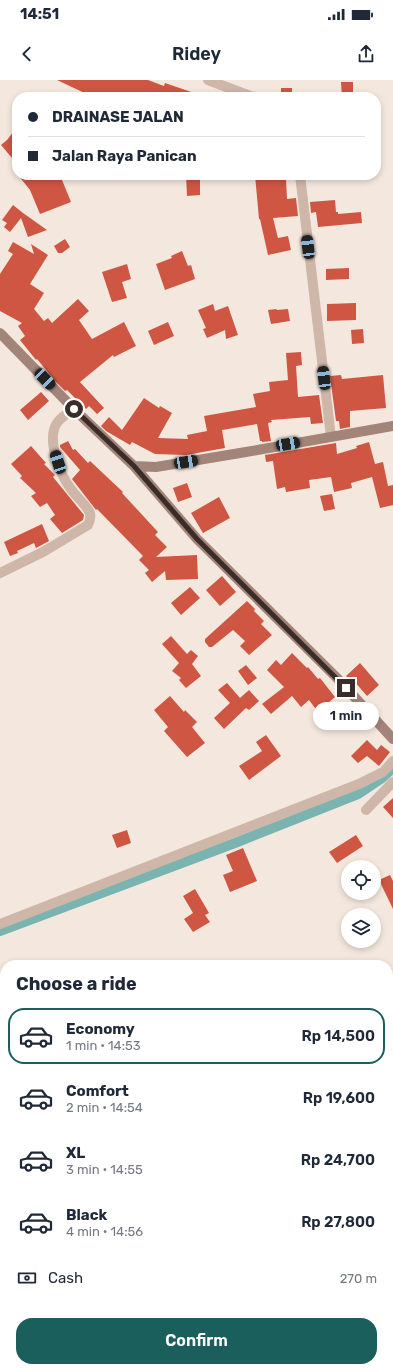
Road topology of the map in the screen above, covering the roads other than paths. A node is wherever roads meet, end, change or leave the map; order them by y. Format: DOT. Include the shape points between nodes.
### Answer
graph roads {
  1 [pos="208,80"];
  2 [pos="240,92"];
  3 [pos="301,180"];
  4 [pos="0,333"];
  5 [pos="74,409"];
  6 [pos="393,426"];
  7 [pos="331,437"];
  8 [pos="134,466"];
  9 [pos="0,573"];
  10 [pos="393,739"];
  11 [pos="393,761"];
  12 [pos="393,782"];
  13 [pos="366,810"];
  14 [pos="0,924"];
  1 -- 2 [label="street"];
  3 -- 7 [label="street"];
  4 -- 5 [label="street"];
  5 -- 8 [label="street"];
  5 -- 9 [label="street" via="56,424 53,432 55,453 64,479 89,511 90,522 43,552"];
  6 -- 7 [label="street"];
  7 -- 8 [label="street" via="156,466"];
  8 -- 10 [label="street" via="197,539 337,678"];
  11 -- 14 [label="street" via="383,772 359,784"];
  12 -- 13 [label="street"];
}
